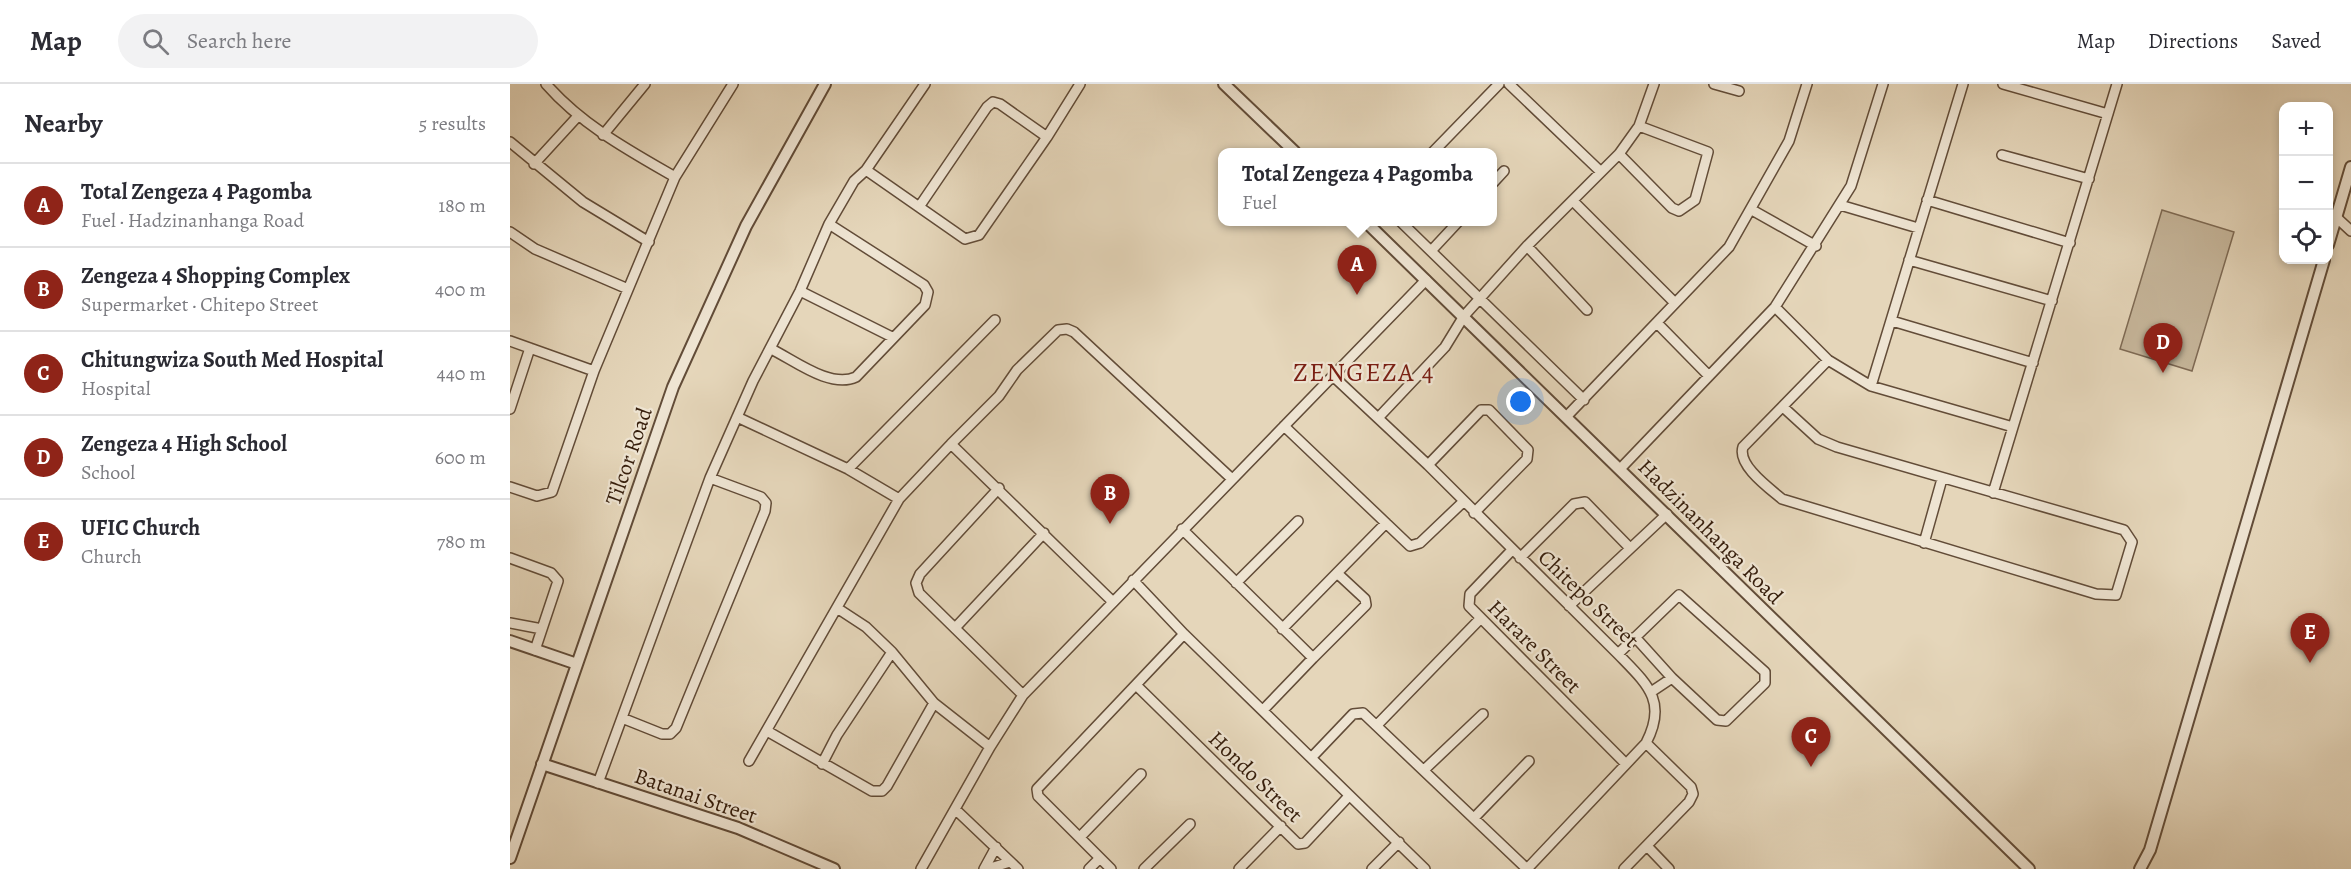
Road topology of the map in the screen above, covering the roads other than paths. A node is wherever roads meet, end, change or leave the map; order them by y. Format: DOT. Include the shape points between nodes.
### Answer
graph roads {
  1 [pos="645,84"];
  2 [pos="733,84"];
  3 [pos="825,84"];
  4 [pos="925,84"];
  5 [pos="1080,84"];
  6 [pos="1224,84"];
  7 [pos="1499,84"];
  8 [pos="1509,84"];
  9 [pos="1653,84"];
  10 [pos="1714,84"];
  11 [pos="1807,84"];
  12 [pos="1882,84"];
  13 [pos="1963,84"];
  14 [pos="2003,84"];
  15 [pos="2117,84"];
  16 [pos="552,86"];
  17 [pos="1739,92"];
  18 [pos="2108,114"];
  19 [pos="578,116"];
  20 [pos="1639,126"];
  21 [pos="603,135"];
  22 [pos="1047,137"];
  23 [pos="510,142"];
  24 [pos="1290,148"];
  25 [pos="1438,148"];
  26 [pos="1619,154"];
  27 [pos="2002,155"];
  28 [pos="534,164"];
  29 [pos="2351,167"];
  30 [pos="866,170"];
  31 [pos="1504,171"];
  32 [pos="1601,172"];
  33 [pos="675,177"];
  34 [pos="1497,179"];
  35 [pos="2089,179"];
  36 [pos="1927,200"];
  37 [pos="1574,201"];
  38 [pos="1840,205"];
  39 [pos="919,207"];
  40 [pos="1752,210"];
  41 [pos="2337,218"];
  42 [pos="829,224"];
  43 [pos="1370,226"];
  44 [pos="1405,226"];
  45 [pos="1454,226"];
  46 [pos="1918,228"];
  47 [pos="2333,230"];
  48 [pos="2351,231"];
  49 [pos="510,232"];
  50 [pos="650,242"];
  51 [pos="2070,243"];
  52 [pos="1527,246"];
  53 [pos="1816,246"];
  54 [pos="1431,250"];
  55 [pos="1909,260"];
  56 [pos="2323,264"];
  57 [pos="1426,280"];
  58 [pos="628,289"];
  59 [pos="800,291"];
  60 [pos="1480,298"];
  61 [pos="2052,301"];
  62 [pos="1676,303"];
  63 [pos="1775,307"];
  64 [pos="1587,310"];
  65 [pos="1464,316"];
  66 [pos="995,320"];
  67 [pos="1892,321"];
  68 [pos="1657,323"];
  69 [pos="892,337"];
  70 [pos="510,341"];
  71 [pos="530,348"];
  72 [pos="771,349"];
  73 [pos="1828,360"];
  74 [pos="2033,363"];
  75 [pos="594,371"];
  76 [pos="1709,375"];
  77 [pos="1333,376"];
  78 [pos="1871,386"];
  79 [pos="1584,400"];
  80 [pos="1783,407"];
  81 [pos="510,409"];
  82 [pos="1568,416"];
  83 [pos="737,417"];
  84 [pos="1378,418"];
  85 [pos="1284,426"];
  86 [pos="2013,427"];
  87 [pos="951,444"];
  88 [pos="1428,465"];
  89 [pos="848,468"];
  90 [pos="1620,469"];
  91 [pos="710,478"];
  92 [pos="1232,479"];
  93 [pos="1942,479"];
  94 [pos="510,487"];
  95 [pos="999,488"];
  96 [pos="1993,494"];
  97 [pos="899,499"];
  98 [pos="1463,502"];
  99 [pos="1474,513"];
  100 [pos="1667,514"];
  101 [pos="1298,521"];
  102 [pos="1386,523"];
  103 [pos="1182,529"];
  104 [pos="1044,533"];
  105 [pos="1924,543"];
  106 [pos="1629,547"];
  107 [pos="1512,550"];
  108 [pos="510,558"];
  109 [pos="1520,558"];
  110 [pos="1337,573"];
  111 [pos="1133,580"];
  112 [pos="1236,583"];
  113 [pos="1112,601"];
  114 [pos="1569,606"];
  115 [pos="837,608"];
  116 [pos="1479,620"];
  117 [pos="510,623"];
  118 [pos="955,628"];
  119 [pos="542,629"];
  120 [pos="1282,629"];
  121 [pos="1184,634"];
  122 [pos="1635,637"];
  123 [pos="511,645"];
  124 [pos="535,650"];
  125 [pos="892,652"];
  126 [pos="1618,654"];
  127 [pos="1313,657"];
  128 [pos="577,664"];
  129 [pos="1672,678"];
  130 [pos="1136,685"];
  131 [pos="1651,692"];
  132 [pos="1023,695"];
  133 [pos="934,703"];
  134 [pos="1263,710"];
  135 [pos="1483,714"];
  136 [pos="622,718"];
  137 [pos="1378,724"];
  138 [pos="767,731"];
  139 [pos="1646,743"];
  140 [pos="990,747"];
  141 [pos="1312,757"];
  142 [pos="750,761"];
  143 [pos="1529,761"];
  144 [pos="542,764"];
  145 [pos="822,764"];
  146 [pos="1626,764"];
  147 [pos="1424,770"];
  148 [pos="1141,774"];
  149 [pos="598,783"];
  150 [pos="1349,796"];
  151 [pos="955,809"];
  152 [pos="1474,818"];
  153 [pos="1190,824"];
  154 [pos="1281,826"];
  155 [pos="1080,837"];
  156 [pos="1399,842"];
  157 [pos="1647,846"];
  158 [pos="996,847"];
  159 [pos="510,858"];
  160 [pos="1100,858"];
  161 [pos="1014,865"];
  162 [pos="834,869"];
  163 [pos="921,869"];
  164 [pos="986,869"];
  165 [pos="1089,869"];
  166 [pos="1111,869"];
  167 [pos="1144,869"];
  168 [pos="1239,869"];
  169 [pos="1372,869"];
  170 [pos="1425,869"];
  171 [pos="1527,869"];
  172 [pos="1624,869"];
  173 [pos="1669,869"];
  174 [pos="2029,869"];
  175 [pos="2140,869"];
  1 -- 21 [label="street"];
  2 -- 33 [label="street"];
  3 -- 128 [label="street, Tilcor Road" via="757,205 689,348 654,435"];
  4 -- 30 [label="street"];
  5 -- 22 [label="street"];
  6 -- 24 [label="street"];
  7 -- 25 [label="street"];
  8 -- 32 [label="street"];
  9 -- 20 [label="street"];
  10 -- 17 [label="street"];
  11 -- 40 [label="street" via="1789,141"];
  12 -- 38 [label="street" via="1851,186"];
  13 -- 36 [label="street"];
  14 -- 18 [label="street"];
  15 -- 18 [label="street"];
  16 -- 19 [label="street"];
  18 -- 35 [label="street"];
  19 -- 21 [label="street"];
  19 -- 28 [label="street"];
  20 -- 26 [label="street"];
  20 -- 26 [label="street" via="1708,152 1695,200 1679,211 1672,208"];
  21 -- 33 [label="street"];
  22 -- 39 [label="street" via="979,235 965,239"];
  22 -- 39 [label="street" via="993,102"];
  23 -- 28 [label="street"];
  26 -- 32 [label="street"];
  27 -- 35 [label="street"];
  28 -- 50 [label="street" via="583,201"];
  29 -- 41 [label="street"];
  30 -- 39 [label="street"];
  30 -- 42 [label="street" via="854,181"];
  31 -- 34 [label="street"];
  32 -- 37 [label="street"];
  33 -- 50 [label="street"];
  35 -- 51 [label="street"];
  36 -- 46 [label="street"];
  36 -- 51 [label="street"];
  37 -- 52 [label="street"];
  37 -- 62 [label="street"];
  38 -- 46 [label="street"];
  38 -- 53 [label="street"];
  40 -- 53 [label="street"];
  40 -- 62 [label="street" via="1729,248"];
  41 -- 47 [label="street"];
  41 -- 48 [label="street"];
  42 -- 59 [label="street"];
  42 -- 69 [label="street" via="924,285 928,292 925,304"];
  43 -- 57 [label="street, Hadzinanhanga Road"];
  44 -- 54 [label="street"];
  45 -- 54 [label="street"];
  46 -- 55 [label="street"];
  49 -- 58 [label="street" via="535,249"];
  50 -- 58 [label="street"];
  51 -- 61 [label="street"];
  52 -- 60 [label="street"];
  52 -- 64 [label="street"];
  53 -- 63 [label="street"];
  54 -- 60 [label="street"];
  55 -- 61 [label="street"];
  55 -- 67 [label="street"];
  56 -- 175 [label="street" via="2150,850"];
  57 -- 65 [label="street, Hadzinanhanga Road"];
  57 -- 77 [label="street"];
  58 -- 75 [label="street"];
  59 -- 69 [label="street"];
  59 -- 72 [label="street"];
  60 -- 65 [label="street"];
  60 -- 79 [label="street"];
  61 -- 74 [label="street"];
  62 -- 68 [label="street"];
  63 -- 73 [label="street"];
  63 -- 76 [label="street"];
  65 -- 82 [label="street, Hadzinanhanga Road"];
  65 -- 84 [label="street" via="1445,347"];
  66 -- 89 [label="street"];
  67 -- 74 [label="street"];
  67 -- 78 [label="street"];
  68 -- 76 [label="street"];
  68 -- 79 [label="street"];
  69 -- 72 [label="street" via="856,377 847,381 832,380"];
  70 -- 71 [label="street"];
  71 -- 75 [label="street"];
  71 -- 81 [label="street"];
  72 -- 83 [label="street"];
  73 -- 78 [label="street"];
  73 -- 80 [label="street"];
  74 -- 86 [label="street"];
  75 -- 94 [label="street" via="552,492 537,496"];
  76 -- 90 [label="street"];
  77 -- 84 [label="street, Chitepo Street"];
  77 -- 85 [label="street"];
  78 -- 86 [label="street"];
  79 -- 82 [label="street"];
  80 -- 93 [label="street" via="1818,439"];
  80 -- 105 [label="street" via="1742,452 1744,461 1774,492 1798,506"];
  82 -- 90 [label="street, Hadzinanhanga Road"];
  83 -- 89 [label="street"];
  83 -- 91 [label="street"];
  84 -- 88 [label="street, Chitepo Street"];
  85 -- 92 [label="street"];
  85 -- 102 [label="street"];
  86 -- 96 [label="street"];
  87 -- 92 [label="street" via="999,396 1017,370 1058,330 1067,329"];
  87 -- 95 [label="street"];
  87 -- 97 [label="street"];
  88 -- 98 [label="street, Chitepo Street"];
  88 -- 99 [label="street" via="1481,410 1489,410 1528,450 1527,459"];
  89 -- 97 [label="street"];
  90 -- 100 [label="street, Hadzinanhanga Road"];
  91 -- 136 [label="street"];
  91 -- 136 [label="street" via="761,497 766,503 765,511 676,728 670,734 662,734"];
  92 -- 103 [label="street"];
  93 -- 96 [label="street"];
  93 -- 105 [label="street"];
  95 -- 104 [label="street"];
  95 -- 118 [label="street" via="916,583 919,593"];
  96 -- 105 [label="street" via="2128,533 2132,542 2116,595 2096,594"];
  97 -- 115 [label="street"];
  98 -- 99 [label="street, Chitepo Street"];
  98 -- 102 [label="street" via="1416,546 1408,545"];
  99 -- 107 [label="street, Chitepo Street"];
  100 -- 106 [label="street"];
  100 -- 174 [label="street, Hadzinanhanga Road"];
  101 -- 112 [label="street"];
  102 -- 110 [label="street"];
  103 -- 111 [label="street"];
  103 -- 112 [label="street"];
  104 -- 113 [label="street"];
  104 -- 118 [label="street"];
  106 -- 109 [label="street" via="1581,501"];
  106 -- 114 [label="street"];
  107 -- 109 [label="street, Chitepo Street"];
  107 -- 116 [label="street, Harare Street" via="1470,594 1468,606"];
  108 -- 119 [label="street" via="557,578 558,586"];
  109 -- 114 [label="street, Chitepo Street"];
  110 -- 120 [label="street"];
  110 -- 127 [label="street" via="1365,599 1366,605"];
  111 -- 113 [label="street"];
  111 -- 121 [label="street"];
  112 -- 120 [label="street"];
  113 -- 132 [label="street"];
  114 -- 126 [label="street, Chitepo Street"];
  115 -- 125 [label="street" via="866,627"];
  115 -- 138 [label="street"];
  116 -- 137 [label="street"];
  116 -- 146 [label="street, Harare Street"];
  117 -- 119 [label="street"];
  118 -- 132 [label="street"];
  119 -- 124 [label="street"];
  120 -- 127 [label="street"];
  121 -- 130 [label="street"];
  121 -- 134 [label="street"];
  122 -- 126 [label="street"];
  122 -- 129 [label="street"];
  122 -- 129 [label="street" via="1674,597 1681,596 1767,677 1729,720 1722,722"];
  123 -- 124 [label="street"];
  124 -- 128 [label="street"];
  125 -- 133 [label="street"];
  125 -- 145 [label="street"];
  126 -- 131 [label="street, Chitepo Street"];
  127 -- 134 [label="street"];
  128 -- 144 [label="street, Tilcor Road"];
  129 -- 131 [label="street"];
  130 -- 154 [label="street, Hondo Street"];
  130 -- 155 [label="street" via="1038,786 1038,796"];
  131 -- 139 [label="street" via="1657,714"];
  132 -- 140 [label="street"];
  133 -- 140 [label="street"];
  133 -- 145 [label="street" via="882,791 872,791"];
  134 -- 141 [label="street"];
  135 -- 147 [label="street"];
  136 -- 149 [label="street"];
  137 -- 141 [label="street" via="1357,712"];
  137 -- 147 [label="street"];
  138 -- 142 [label="street"];
  138 -- 145 [label="street"];
  139 -- 146 [label="street"];
  139 -- 157 [label="street" via="1693,791 1689,802"];
  140 -- 151 [label="street"];
  141 -- 150 [label="street"];
  143 -- 152 [label="street"];
  144 -- 149 [label="street, Batanai Street"];
  144 -- 159 [label="street, Tilcor Road"];
  146 -- 171 [label="street"];
  147 -- 152 [label="street"];
  148 -- 155 [label="street"];
  149 -- 162 [label="street, Batanai Street" via="738,828"];
  150 -- 154 [label="street, Hondo Street" via="1305,843 1298,844"];
  150 -- 156 [label="street"];
  151 -- 158 [label="street"];
  151 -- 163 [label="street"];
  152 -- 171 [label="street"];
  153 -- 167 [label="street"];
  154 -- 168 [label="street"];
  155 -- 160 [label="street"];
  156 -- 169 [label="street"];
  156 -- 170 [label="street"];
  157 -- 172 [label="street"];
  157 -- 173 [label="street"];
  158 -- 161 [label="street"];
  158 -- 164 [label="street"];
  160 -- 165 [label="street"];
  160 -- 166 [label="street"];
  161 -- 164 [label="street"];
}
